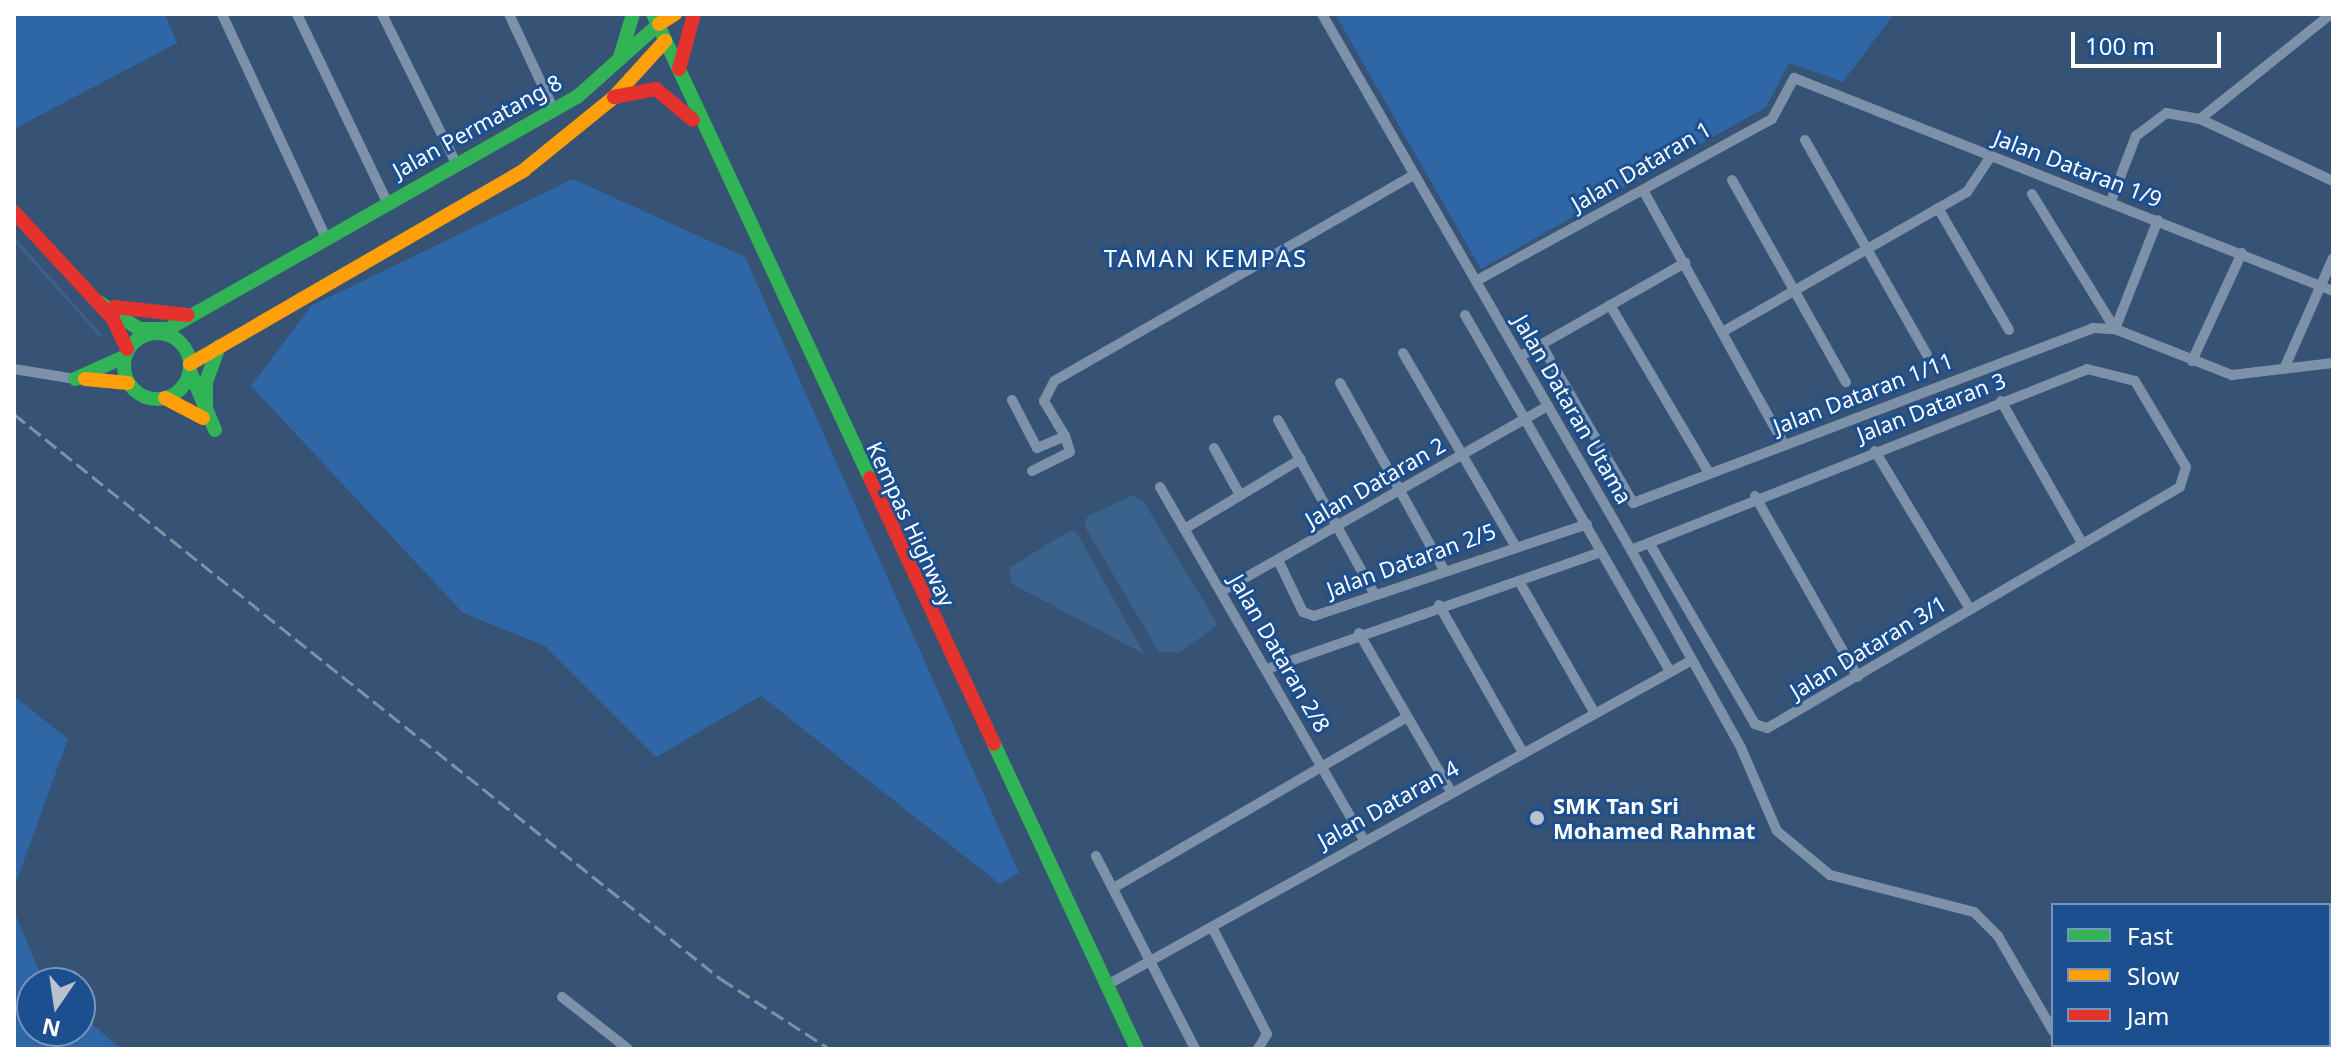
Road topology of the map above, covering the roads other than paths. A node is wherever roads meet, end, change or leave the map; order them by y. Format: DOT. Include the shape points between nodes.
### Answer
graph roads {
  1 [pos="222,14"];
  2 [pos="297,14"];
  3 [pos="382,14"];
  4 [pos="509,14"];
  5 [pos="633,14"];
  6 [pos="675,14"];
  7 [pos="683,14"];
  8 [pos="694,14"];
  9 [pos="1322,14"];
  10 [pos="2331,14"];
  11 [pos="656,19"];
  12 [pos="665,41"];
  13 [pos="620,57"];
  14 [pos="679,74"];
  15 [pos="1808,82"];
  16 [pos="614,97"];
  17 [pos="553,108"];
  18 [pos="2200,119"];
  19 [pos="705,133"];
  20 [pos="1805,140"];
  21 [pos="1991,156"];
  22 [pos="455,161"];
  23 [pos="1413,175"];
  24 [pos="1732,180"];
  25 [pos="2333,181"];
  26 [pos="1643,190"];
  27 [pos="2032,194"];
  28 [pos="386,200"];
  29 [pos="2111,201"];
  30 [pos="1938,208"];
  31 [pos="14,212"];
  32 [pos="2158,220"];
  33 [pos="325,236"];
  34 [pos="1866,251"];
  35 [pos="2242,253"];
  36 [pos="2333,258"];
  37 [pos="1685,263"];
  38 [pos="1476,281"];
  39 [pos="2321,286"];
  40 [pos="2333,291"];
  41 [pos="1795,293"];
  42 [pos="99,302"];
  43 [pos="1610,305"];
  44 [pos="189,315"];
  45 [pos="1465,315"];
  46 [pos="2115,329"];
  47 [pos="2009,330"];
  48 [pos="1724,331"];
  49 [pos="152,333"];
  50 [pos="221,343"];
  51 [pos="1541,344"];
  52 [pos="126,353"];
  53 [pos="1403,353"];
  54 [pos="1521,356"];
  55 [pos="2192,361"];
  56 [pos="1931,362"];
  57 [pos="2333,363"];
  58 [pos="190,367"];
  59 [pos="2284,369"];
  60 [pos="18,371"];
  61 [pos="75,379"];
  62 [pos="1846,382"];
  63 [pos="128,383"];
  64 [pos="1340,383"];
  65 [pos="165,398"];
  66 [pos="1012,400"];
  67 [pos="2001,401"];
  68 [pos="1548,406"];
  69 [pos="206,415"];
  70 [pos="1528,418"];
  71 [pos="1278,420"];
  72 [pos="1065,436"];
  73 [pos="1784,444"];
  74 [pos="1214,448"];
  75 [pos="1875,451"];
  76 [pos="1460,456"];
  77 [pos="1301,459"];
  78 [pos="1032,471"];
  79 [pos="1709,473"];
  80 [pos="1160,487"];
  81 [pos="2180,487"];
  82 [pos="1403,490"];
  83 [pos="1240,495"];
  84 [pos="1755,496"];
  85 [pos="1587,524"];
  86 [pos="1340,526"];
  87 [pos="1186,528"];
  88 [pos="2082,543"];
  89 [pos="1514,544"];
  90 [pos="1650,544"];
  91 [pos="1631,550"];
  92 [pos="1601,552"];
  93 [pos="1279,562"];
  94 [pos="1443,568"];
  95 [pos="1519,581"];
  96 [pos="1222,591"];
  97 [pos="1374,593"];
  98 [pos="1439,605"];
  99 [pos="1970,609"];
  100 [pos="1359,633"];
  101 [pos="1690,661"];
  102 [pos="1668,668"];
  103 [pos="1267,669"];
  104 [pos="1858,677"];
  105 [pos="1594,712"];
  106 [pos="1407,717"];
  107 [pos="1522,751"];
  108 [pos="1322,765"];
  109 [pos="1451,792"];
  110 [pos="1363,839"];
  111 [pos="1096,856"];
  112 [pos="1115,887"];
  113 [pos="1213,929"];
  114 [pos="1151,961"];
  115 [pos="1107,985"];
  116 [pos="562,997"];
  117 [pos="2051,1028"];
  118 [pos="628,1049"];
  119 [pos="1137,1049"];
  120 [pos="1195,1049"];
  121 [pos="1258,1049"];
  1 -- 33 [label="street"];
  2 -- 28 [label="street, Jalan Permatang 8"];
  3 -- 22 [label="street"];
  4 -- 17 [label="street"];
  5 -- 13 [label="street"];
  6 -- 11 [label="street, Jalan Permatang 8"];
  7 -- 12 [label="street"];
  8 -- 14 [label="street"];
  9 -- 23 [label="street, Jalan Dataran Utama"];
  10 -- 18 [label="street"];
  11 -- 12 [label="street, Kempas Highway"];
  11 -- 13 [label="street, Jalan Permatang 8"];
  12 -- 14 [label="street, Kempas Highway"];
  12 -- 16 [label="street"];
  13 -- 17 [label="street, Jalan Permatang 8"];
  14 -- 19 [label="street, Kempas Highway"];
  15 -- 21 [label="street, Jalan Dataran 1/9"];
  15 -- 26 [label="street, Jalan Dataran 1" via="1787,80 1772,119"];
  16 -- 19 [label="street" via="645,87 671,94"];
  16 -- 50 [label="street" via="524,170"];
  17 -- 22 [label="street, Jalan Permatang 8"];
  18 -- 25 [label="street"];
  18 -- 29 [label="street" via="2166,113 2145,125"];
  19 -- 115 [label="street, Kempas Highway"];
  20 -- 34 [label="street"];
  21 -- 29 [label="street, Jalan Dataran 1/9"];
  21 -- 30 [label="street" via="1967,192"];
  22 -- 28 [label="street, Jalan Permatang 8"];
  23 -- 38 [label="street, Jalan Dataran Utama"];
  23 -- 72 [label="street" via="1054,381 1044,401"];
  24 -- 41 [label="street"];
  26 -- 37 [label="street"];
  26 -- 38 [label="street, Jalan Dataran 1"];
  27 -- 46 [label="street"];
  28 -- 33 [label="street, Jalan Permatang 8"];
  29 -- 32 [label="street, Jalan Dataran 1/9"];
  30 -- 34 [label="street"];
  30 -- 47 [label="street"];
  31 -- 42 [label="street"];
  32 -- 35 [label="street, Jalan Dataran 1/9"];
  32 -- 46 [label="street"];
  33 -- 44 [label="street, Jalan Permatang 8"];
  34 -- 41 [label="street"];
  34 -- 56 [label="street"];
  35 -- 39 [label="street, Jalan Dataran 1/9"];
  35 -- 55 [label="street"];
  36 -- 39 [label="street"];
  37 -- 43 [label="street"];
  37 -- 48 [label="street"];
  38 -- 54 [label="street, Jalan Dataran Utama"];
  39 -- 40 [label="street, Jalan Dataran 1/9"];
  39 -- 59 [label="street"];
  41 -- 48 [label="street"];
  41 -- 62 [label="street"];
  42 -- 44 [label="street" via="140,315"];
  42 -- 49 [label="street"];
  42 -- 52 [label="street" via="124,333"];
  43 -- 51 [label="street"];
  43 -- 79 [label="street"];
  44 -- 49 [label="street, Jalan Permatang 8"];
  45 -- 70 [label="street"];
  46 -- 55 [label="street"];
  46 -- 73 [label="street, Jalan Dataran 1/11" via="2093,328"];
  48 -- 73 [label="street"];
  49 -- 52 [label="street"];
  49 -- 58 [label="street" via="178,340"];
  50 -- 58 [label="street"];
  50 -- 69 [label="street" via="206,382"];
  51 -- 54 [label="street"];
  51 -- 79 [label="street, Jalan Dataran 1/11" via="1630,498 1637,502"];
  52 -- 61 [label="street"];
  52 -- 63 [label="street"];
  53 -- 76 [label="street"];
  54 -- 68 [label="street, Jalan Dataran Utama"];
  55 -- 59 [label="street" via="2232,375"];
  57 -- 59 [label="street"];
  58 -- 65 [label="street"];
  58 -- 69 [label="street"];
  60 -- 61 [label="street"];
  61 -- 63 [label="street"];
  63 -- 65 [label="street" via="144,396"];
  64 -- 82 [label="street"];
  65 -- 69 [label="street" via="192,408 215,430"];
  66 -- 72 [label="street" via="1037,448"];
  67 -- 75 [label="street, Jalan Dataran 3"];
  67 -- 81 [label="street, Jalan Dataran 3" via="2087,369 2135,381 2186,467"];
  67 -- 88 [label="street"];
  68 -- 70 [label="street, Jalan Dataran 2"];
  68 -- 91 [label="street, Jalan Dataran Utama"];
  70 -- 76 [label="street, Jalan Dataran 2"];
  70 -- 85 [label="street"];
  71 -- 77 [label="street"];
  72 -- 78 [label="street" via="1070,452"];
  73 -- 79 [label="street, Jalan Dataran 1/11"];
  74 -- 83 [label="street"];
  75 -- 84 [label="street, Jalan Dataran 3"];
  75 -- 99 [label="street"];
  76 -- 82 [label="street, Jalan Dataran 2"];
  76 -- 89 [label="street"];
  77 -- 83 [label="street"];
  77 -- 86 [label="street"];
  80 -- 87 [label="street, Jalan Dataran 2/8"];
  81 -- 88 [label="street, Jalan Dataran 3/1"];
  82 -- 86 [label="street, Jalan Dataran 2"];
  82 -- 94 [label="street"];
  83 -- 87 [label="street"];
  84 -- 90 [label="street, Jalan Dataran 3"];
  84 -- 104 [label="street"];
  85 -- 89 [label="street, Jalan Dataran 2/5"];
  85 -- 92 [label="street"];
  86 -- 93 [label="street, Jalan Dataran 2"];
  86 -- 97 [label="street"];
  87 -- 96 [label="street, Jalan Dataran 2/8"];
  88 -- 99 [label="street, Jalan Dataran 3/1"];
  89 -- 94 [label="street, Jalan Dataran 2/5"];
  90 -- 91 [label="street, Jalan Dataran 3"];
  90 -- 104 [label="street, Jalan Dataran 3/1" via="1755,724 1767,728"];
  91 -- 101 [label="street, Jalan Dataran Utama"];
  92 -- 95 [label="street"];
  92 -- 102 [label="street"];
  93 -- 96 [label="street, Jalan Dataran 2"];
  93 -- 97 [label="street, Jalan Dataran 2/5" via="1308,615"];
  94 -- 97 [label="street, Jalan Dataran 2/5"];
  95 -- 98 [label="street"];
  95 -- 105 [label="street"];
  96 -- 103 [label="street, Jalan Dataran 2/8"];
  98 -- 100 [label="street"];
  98 -- 107 [label="street"];
  99 -- 104 [label="street, Jalan Dataran 3/1"];
  100 -- 103 [label="street"];
  100 -- 106 [label="street"];
  101 -- 102 [label="street, Jalan Dataran 4"];
  101 -- 117 [label="street, Jalan Dataran Utama" via="1741,748 1777,831 1830,875 1974,912 1998,936"];
  102 -- 105 [label="street, Jalan Dataran 4"];
  103 -- 108 [label="street, Jalan Dataran 2/8"];
  105 -- 107 [label="street, Jalan Dataran 4"];
  106 -- 108 [label="street"];
  106 -- 109 [label="street"];
  107 -- 109 [label="street, Jalan Dataran 4"];
  108 -- 110 [label="street, Jalan Dataran 2/8"];
  108 -- 112 [label="street"];
  109 -- 110 [label="street, Jalan Dataran 4"];
  110 -- 113 [label="street, Jalan Dataran 4"];
  111 -- 112 [label="street"];
  112 -- 114 [label="street"];
  113 -- 114 [label="street, Jalan Dataran 4"];
  113 -- 121 [label="street" via="1267,1034"];
  114 -- 115 [label="street, Jalan Dataran 4"];
  114 -- 120 [label="street"];
  115 -- 119 [label="street, Kempas Highway"];
  116 -- 118 [label="street"];
}
